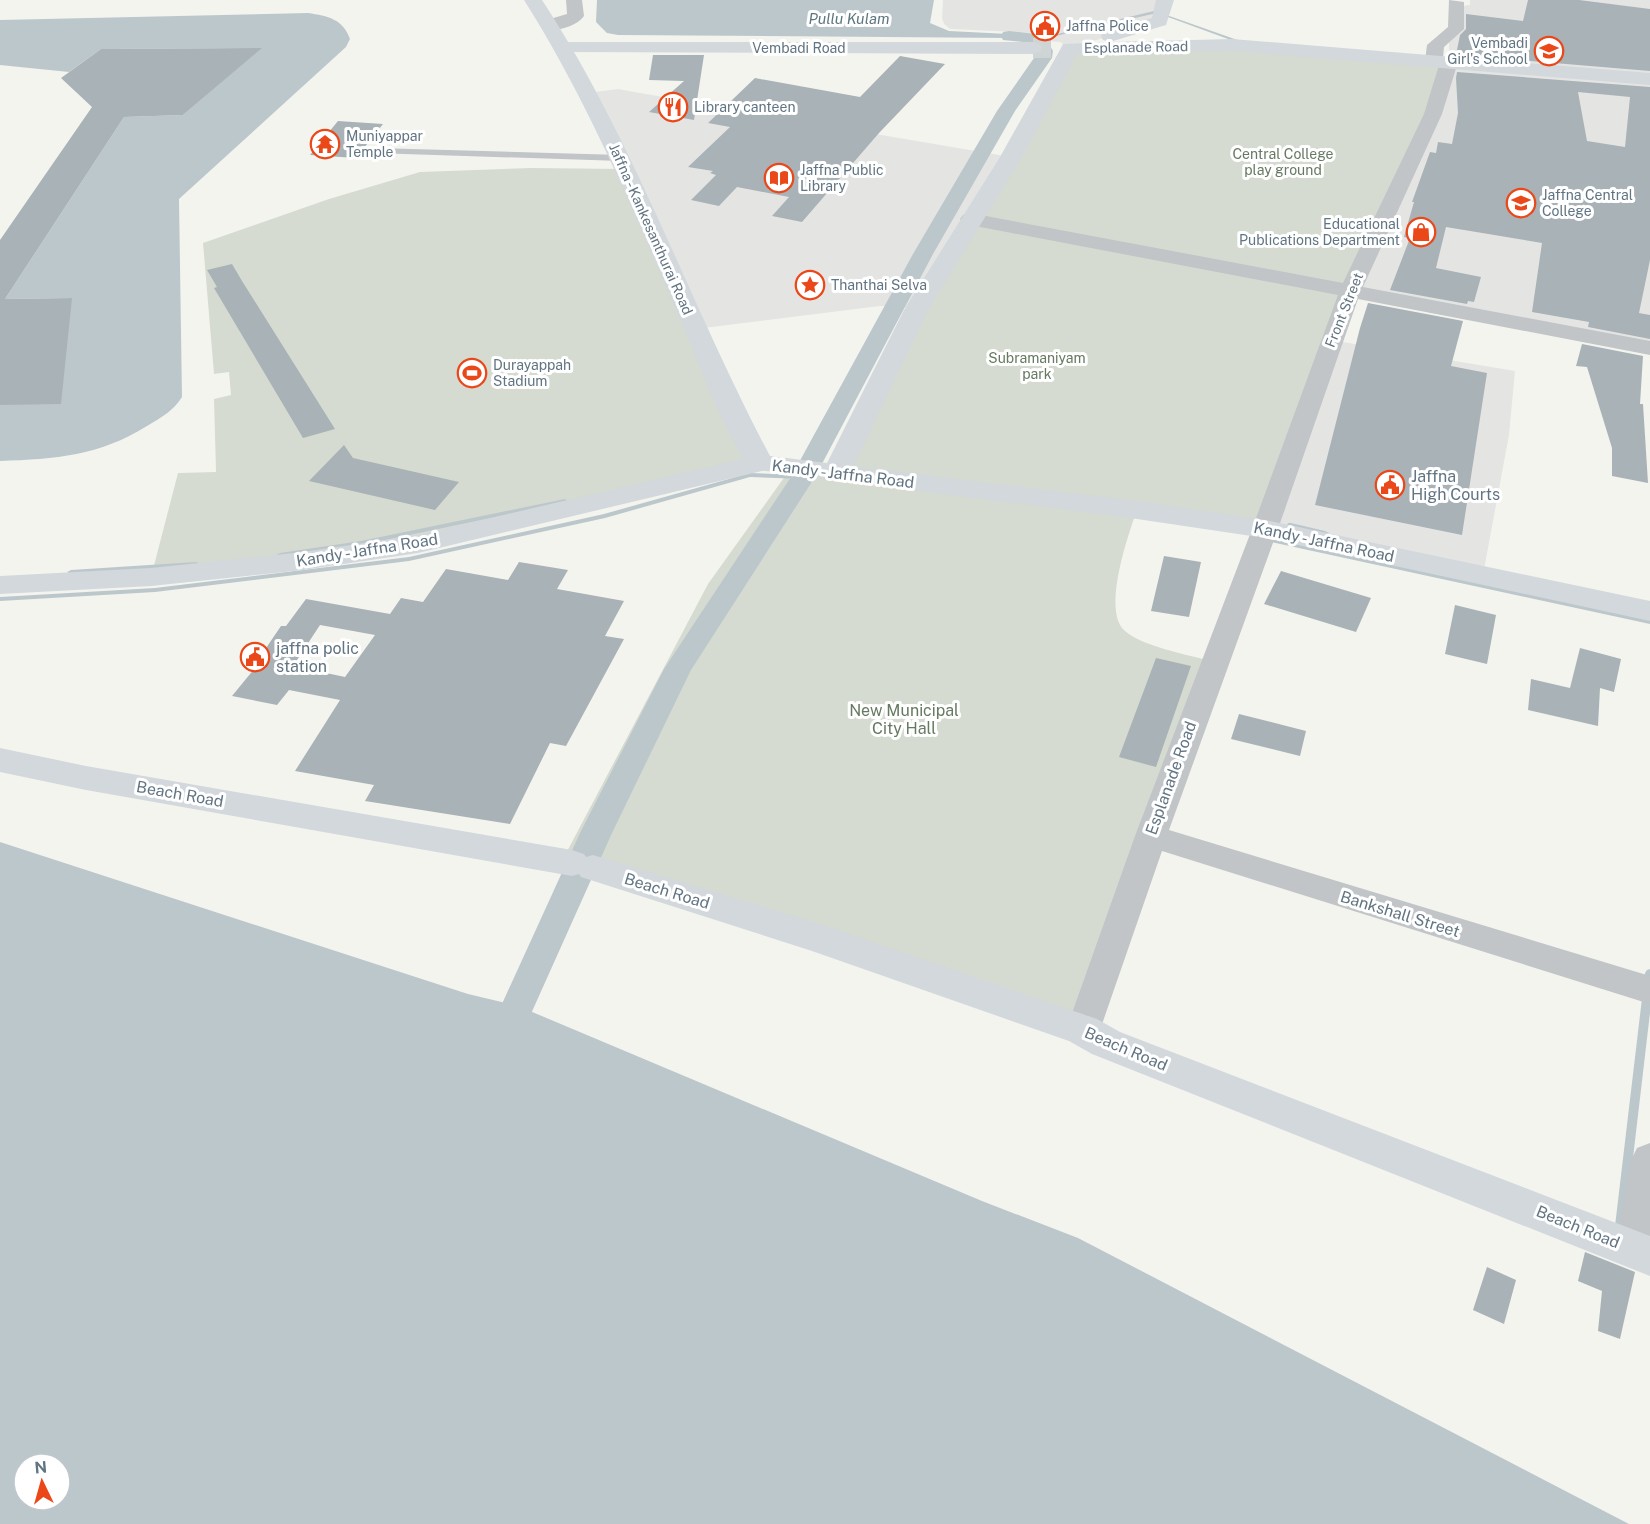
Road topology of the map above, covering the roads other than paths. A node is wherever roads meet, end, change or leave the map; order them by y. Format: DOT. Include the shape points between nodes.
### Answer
graph roads {
  1 [pos="533,0"];
  2 [pos="574,0"];
  3 [pos="1456,2"];
  4 [pos="1162,12"];
  5 [pos="549,25"];
  6 [pos="1232,45"];
  7 [pos="564,48"];
  8 [pos="1052,48"];
  9 [pos="1441,62"];
  10 [pos="1650,79"];
  11 [pos="375,151"];
  12 [pos="621,158"];
  13 [pos="970,219"];
  14 [pos="1350,291"];
  15 [pos="1650,348"];
  16 [pos="760,463"];
  17 [pos="836,473"];
  18 [pos="1265,529"];
  19 [pos="0,585"];
  20 [pos="1650,610"];
  21 [pos="0,760"];
  22 [pos="1151,836"];
  23 [pos="1650,990"];
  24 [pos="1083,1030"];
  25 [pos="1650,1160"];
  26 [pos="1643,1253"];
  1 -- 5 [label="main road, Jaffna - Kankesanthurai Road"];
  2 -- 5 [label="street" via="573,20"];
  3 -- 9 [label="street, Front Street" via="1456,29 1436,45"];
  4 -- 6 [label="main road"];
  4 -- 8 [label="main road"];
  5 -- 7 [label="main road, Jaffna - Kankesanthurai Road"];
  6 -- 8 [label="main road, Esplanade Road"];
  6 -- 9 [label="main road, Esplanade Road"];
  7 -- 8 [label="main road, Vembadi Road"];
  7 -- 12 [label="main road, Jaffna - Kankesanthurai Road"];
  8 -- 13 [label="main road, Esplanade Road" via="1011,156"];
  9 -- 10 [label="main road, Esplanade Road"];
  9 -- 14 [label="street, Front Street" via="1433,114"];
  11 -- 12 [label="lane"];
  12 -- 16 [label="main road, Jaffna - Kankesanthurai Road" via="727,398"];
  13 -- 14 [label="street"];
  13 -- 17 [label="main road, Esplanade Road" via="916,310"];
  14 -- 15 [label="street"];
  14 -- 18 [label="street, Front Street"];
  16 -- 17 [label="main road, Kandy - Jaffna Road"];
  16 -- 19 [label="main road, Kandy - Jaffna Road" via="418,544 151,577"];
  17 -- 18 [label="main road, Kandy - Jaffna Road"];
  18 -- 20 [label="main road, Kandy - Jaffna Road"];
  18 -- 22 [label="street, Esplanade Road"];
  21 -- 24 [label="main road, Beach Road" via="582,866 820,939"];
  22 -- 23 [label="street, Bankshall Street"];
  22 -- 24 [label="street, Esplanade Road"];
  24 -- 26 [label="main road, Beach Road" via="1106,1043"];
  25 -- 26 [label="street"];
}
